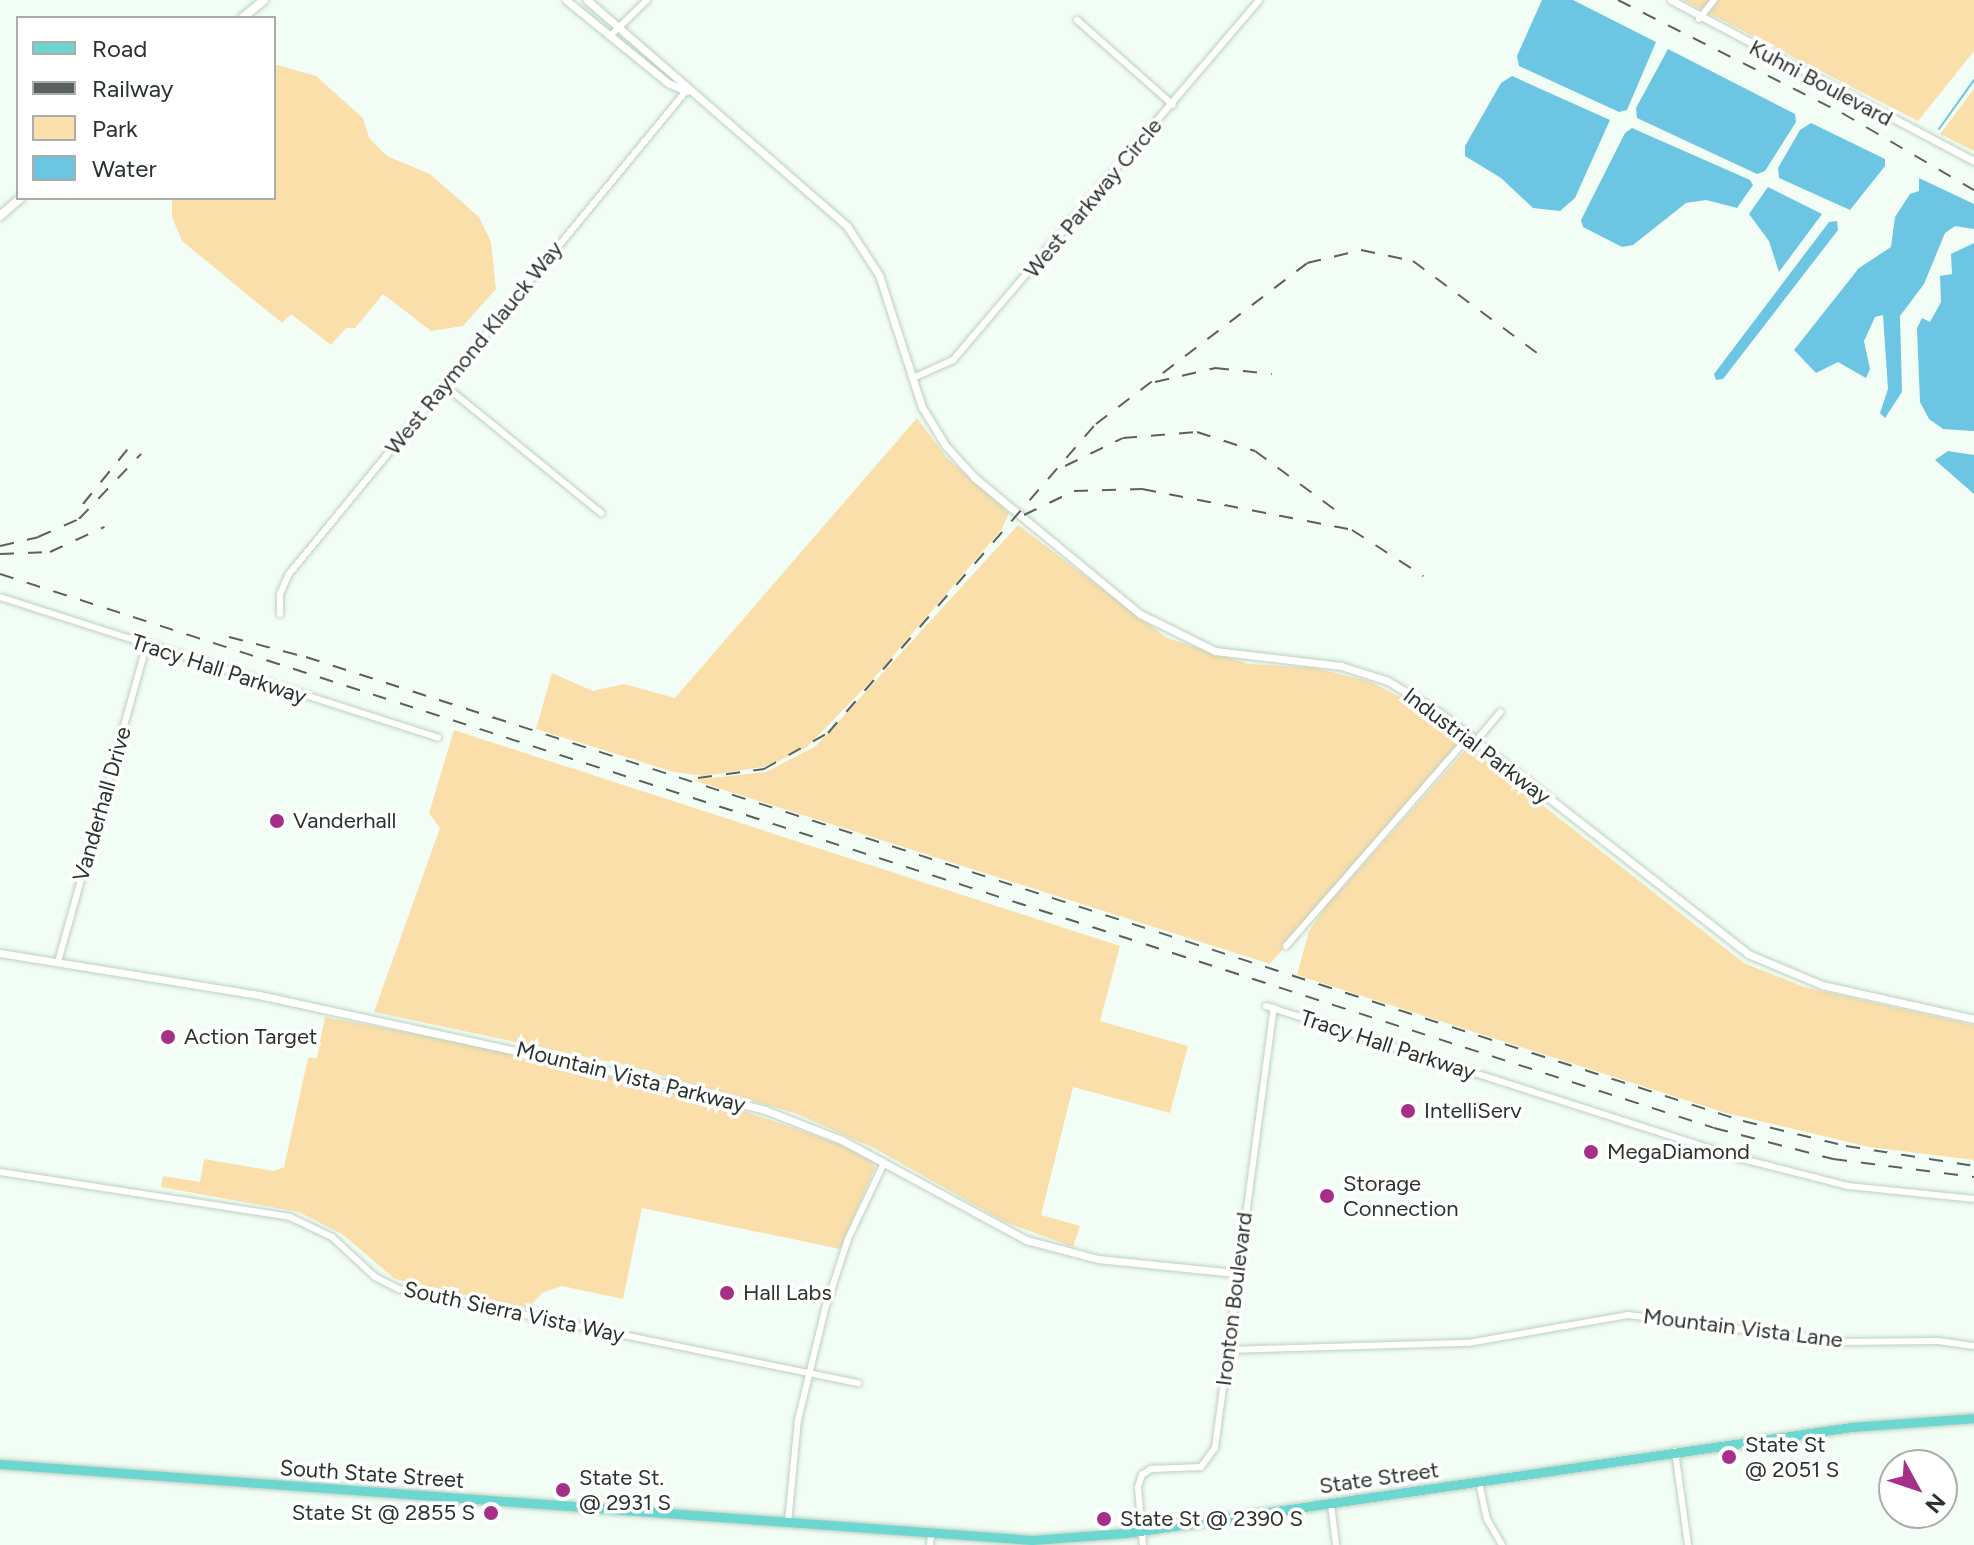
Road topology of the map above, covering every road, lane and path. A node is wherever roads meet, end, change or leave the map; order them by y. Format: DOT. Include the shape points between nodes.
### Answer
graph roads {
  1 [pos="264,0"];
  2 [pos="566,0"];
  3 [pos="587,0"];
  4 [pos="647,0"];
  5 [pos="1259,0"];
  6 [pos="1671,0"];
  7 [pos="1714,0"];
  8 [pos="244,16"];
  9 [pos="1699,19"];
  10 [pos="1077,20"];
  11 [pos="620,28"];
  12 [pos="610,36"];
  13 [pos="686,91"];
  14 [pos="1173,105"];
  15 [pos="1974,161"];
  16 [pos="19,200"];
  17 [pos="0,216"];
  18 [pos="913,378"];
  19 [pos="444,385"];
  20 [pos="601,513"];
  21 [pos="0,597"];
  22 [pos="280,614"];
  23 [pos="146,646"];
  24 [pos="1500,712"];
  25 [pos="438,738"];
  26 [pos="1472,739"];
  27 [pos="1286,946"];
  28 [pos="0,953"];
  29 [pos="58,962"];
  30 [pos="1270,1007"];
  31 [pos="1974,1019"];
  32 [pos="884,1163"];
  33 [pos="0,1172"];
  34 [pos="1974,1199"];
  35 [pos="1237,1273"];
  36 [pos="1974,1346"];
  37 [pos="1227,1350"];
  38 [pos="808,1374"];
  39 [pos="858,1383"];
  40 [pos="1974,1418"];
  41 [pos="1675,1451"];
  42 [pos="0,1464"];
  43 [pos="1479,1482"];
  44 [pos="1331,1504"];
  45 [pos="740,1519"];
  46 [pos="788,1524"];
  47 [pos="1141,1531"];
  48 [pos="931,1540"];
  49 [pos="1143,1545"];
  50 [pos="1336,1545"];
  51 [pos="1502,1545"];
  52 [pos="1688,1545"];
  1 -- 8 [label="main road"];
  2 -- 12 [label="street"];
  3 -- 11 [label="street"];
  4 -- 11 [label="street"];
  5 -- 14 [label="street, West Parkway Circle"];
  6 -- 9 [label="street, Kuhni Boulevard"];
  7 -- 9 [label="street"];
  9 -- 15 [label="street, Kuhni Boulevard"];
  10 -- 14 [label="street"];
  11 -- 12 [label="street"];
  11 -- 13 [label="street" via="671,70"];
  12 -- 13 [label="street" via="668,83"];
  13 -- 18 [label="street, Industrial Parkway" via="821,201 854,235 884,286"];
  13 -- 19 [label="street, West Raymond Klauck Way"];
  14 -- 18 [label="street, West Parkway Circle" via="953,360"];
  16 -- 17 [label="main road"];
  18 -- 26 [label="street, Industrial Parkway" via="922,407 945,445 975,478 1161,628 1227,653 1330,664 1376,676 1425,702"];
  19 -- 20 [label="street"];
  19 -- 22 [label="street, West Raymond Klauck Way" via="289,574 280,594"];
  21 -- 23 [label="street, Tracy Hall Parkway"];
  23 -- 25 [label="street, Tracy Hall Parkway"];
  23 -- 29 [label="street, Vanderhall Drive"];
  24 -- 26 [label="street"];
  26 -- 27 [label="street"];
  26 -- 31 [label="street, Industrial Parkway" via="1748,954 1822,985"];
  28 -- 29 [label="street, Mountain Vista Parkway"];
  29 -- 32 [label="street, Mountain Vista Parkway" via="259,995 664,1083 765,1110"];
  30 -- 34 [label="street, Tracy Hall Parkway" via="1735,1157 1848,1186"];
  30 -- 35 [label="street, Ironton Boulevard"];
  32 -- 35 [label="street, Mountain Vista Parkway" via="989,1223 1063,1252"];
  32 -- 38 [label="street" via="835,1275"];
  33 -- 38 [label="street, South Sierra Vista Way" via="290,1217 325,1232 375,1277 399,1289"];
  35 -- 37 [label="street, Ironton Boulevard"];
  36 -- 37 [label="street, Mountain Vista Lane" via="1840,1342 1628,1315 1443,1345"];
  37 -- 47 [label="street, Ironton Boulevard" via="1210,1460 1201,1467 1146,1470 1138,1487"];
  38 -- 39 [label="street, South Sierra Vista Way"];
  38 -- 46 [label="street" via="796,1428"];
  40 -- 41 [label="main road, State Street" via="1917,1419"];
  41 -- 43 [label="main road, State Street"];
  41 -- 52 [label="street"];
  42 -- 45 [label="main road, South State Street"];
  43 -- 44 [label="main road, State Street"];
  43 -- 51 [label="street" via="1487,1519"];
  44 -- 47 [label="main road, State Street"];
  44 -- 50 [label="street"];
  45 -- 46 [label="main road, State Street"];
  46 -- 48 [label="main road, State Street"];
  47 -- 48 [label="main road, State Street" via="1032,1540"];
  47 -- 49 [label="street"];
}
